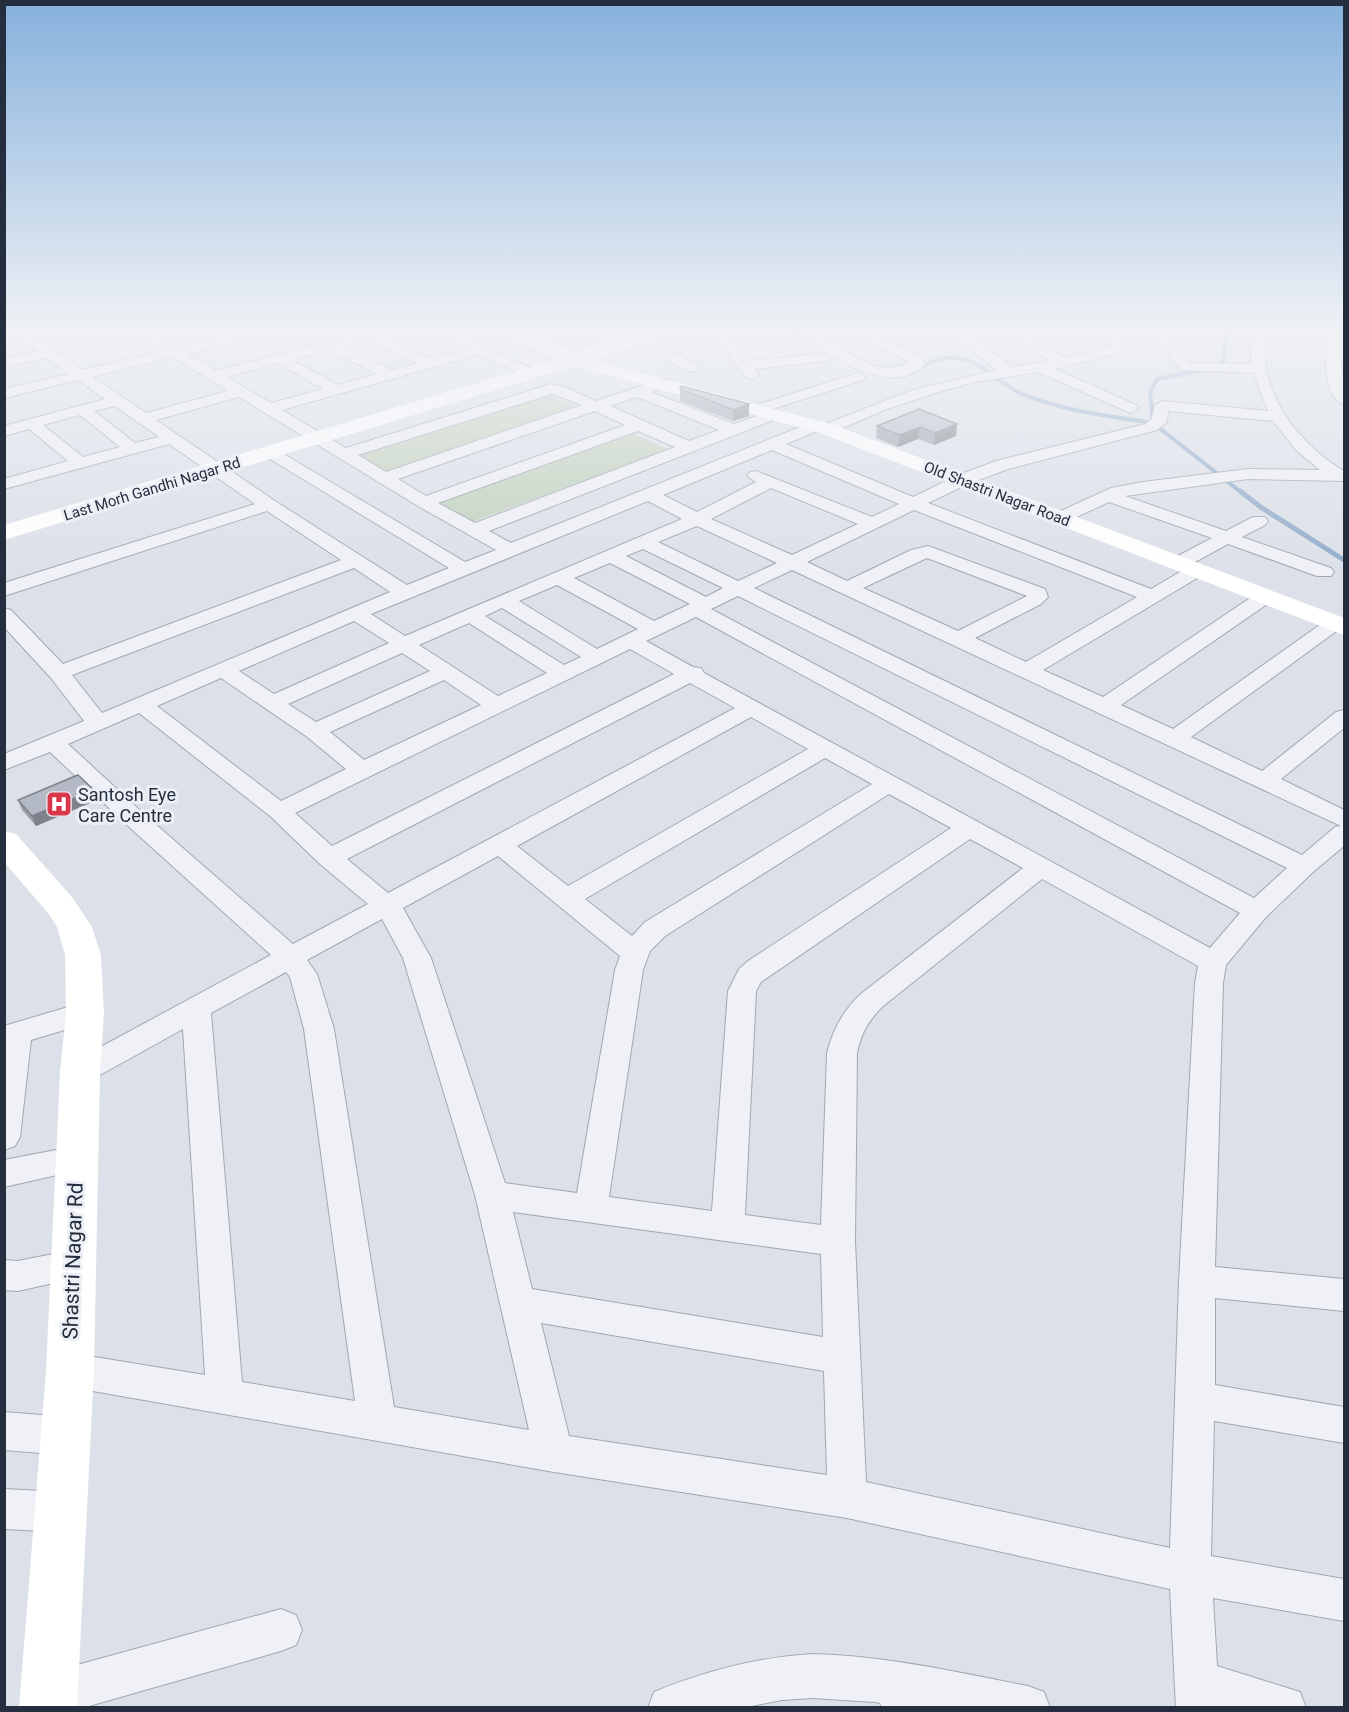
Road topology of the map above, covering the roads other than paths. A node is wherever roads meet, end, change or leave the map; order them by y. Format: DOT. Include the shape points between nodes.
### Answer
graph roads {
  1 [pos="87,409"];
  2 [pos="131,409"];
  3 [pos="178,409"];
  4 [pos="268,409"];
  5 [pos="412,409"];
  6 [pos="485,409"];
  7 [pos="588,409"];
  8 [pos="603,409"];
  9 [pos="681,409"];
  10 [pos="756,409"];
  11 [pos="775,409"];
  12 [pos="872,409"];
  13 [pos="1160,409"];
  14 [pos="1204,409"];
  15 [pos="1275,409"];
  16 [pos="83,410"];
  17 [pos="767,412"];
  18 [pos="1278,417"];
  19 [pos="144,418"];
  20 [pos="31,423"];
  21 [pos="639,425"];
  22 [pos="821,428"];
  23 [pos="4,430"];
  24 [pos="734,430"];
  25 [pos="172,438"];
  26 [pos="316,438"];
  27 [pos="772,444"];
  28 [pos="691,447"];
  29 [pos="133,449"];
  30 [pos="272,453"];
  31 [pos="344,454"];
  32 [pos="80,463"];
  33 [pos="725,463"];
  34 [pos="216,470"];
  35 [pos="1343,477"];
  36 [pos="384,478"];
  37 [pos="962,480"];
  38 [pos="770,482"];
  39 [pos="4,484"];
  40 [pos="648,494"];
  41 [pos="1109,496"];
  42 [pos="424,502"];
  43 [pos="914,504"];
  44 [pos="269,506"];
  45 [pos="1060,518"];
  46 [pos="698,519"];
  47 [pos="1259,521"];
  48 [pos="872,523"];
  49 [pos="474,530"];
  50 [pos="4,533"];
  51 [pos="1227,537"];
  52 [pos="644,542"];
  53 [pos="510,550"];
  54 [pos="611,556"];
  55 [pos="354,561"];
  56 [pos="793,564"];
  57 [pos="1188,567"];
  58 [pos="463,569"];
  59 [pos="1324,572"];
  60 [pos="559,578"];
  61 [pos="739,588"];
  62 [pos="847,588"];
  63 [pos="4,590"];
  64 [pos="405,593"];
  65 [pos="1152,596"];
  66 [pos="1266,596"];
  67 [pos="504,601"];
  68 [pos="701,607"];
  69 [pos="356,613"];
  70 [pos="470,615"];
  71 [pos="9,624"];
  72 [pos="1340,625"];
  73 [pos="653,629"];
  74 [pos="958,639"];
  75 [pos="629,640"];
  76 [pos="405,643"];
  77 [pos="596,657"];
  78 [pos="222,669"];
  79 [pos="1026,670"];
  80 [pos="447,671"];
  81 [pos="59,673"];
  82 [pos="562,673"];
  83 [pos="693,673"];
  84 [pos="274,702"];
  85 [pos="141,704"];
  86 [pos="498,706"];
  87 [pos="1104,706"];
  88 [pos="751,708"];
  89 [pos="1344,717"];
  90 [pos="97,722"];
  91 [pos="315,731"];
  92 [pos="1175,738"];
  93 [pos="53,742"];
  94 [pos="825,749"];
  95 [pos="4,763"];
  96 [pos="363,771"];
  97 [pos="1265,780"];
  98 [pos="889,784"];
  99 [pos="279,811"];
  100 [pos="1344,819"];
  101 [pos="969,828"];
  102 [pos="1344,833"];
  103 [pos="500,845"];
  104 [pos="13,858"];
  105 [pos="329,858"];
  106 [pos="1304,866"];
  107 [pos="1040,868"];
  108 [pos="567,898"];
  109 [pos="387,906"];
  110 [pos="1257,910"];
  111 [pos="634,952"];
  112 [pos="289,956"];
  113 [pos="1213,962"];
  114 [pos="196,1008"];
  115 [pos="85,1013"];
  116 [pos="11,1035"];
  117 [pos="80,1072"];
  118 [pos="4,1137"];
  119 [pos="77,1159"];
  120 [pos="4,1174"];
  121 [pos="492,1195"];
  122 [pos="591,1208"];
  123 [pos="728,1227"];
  124 [pos="838,1242"];
  125 [pos="74,1265"];
  126 [pos="4,1275"];
  127 [pos="1197,1281"];
  128 [pos="1344,1295"];
  129 [pos="518,1303"];
  130 [pos="841,1357"];
  131 [pos="70,1370"];
  132 [pos="225,1397"];
  133 [pos="1196,1400"];
  134 [pos="377,1422"];
  135 [pos="1344,1425"];
  136 [pos="4,1431"];
  137 [pos="554,1454"];
  138 [pos="64,1476"];
  139 [pos="847,1498"];
  140 [pos="4,1509"];
  141 [pos="1190,1573"];
  142 [pos="1344,1600"];
  143 [pos="281,1630"];
  144 [pos="900,1695"];
  145 [pos="1196,1695"];
  146 [pos="48,1701"];
  147 [pos="670,1707"];
  148 [pos="1028,1707"];
  149 [pos="1284,1707"];
  1 -- 16 [label="street"];
  2 -- 19 [label="street"];
  3 -- 19 [label="street"];
  4 -- 26 [label="street"];
  5 -- 26 [label="street, Last Morh Gandhi Nagar Rd"];
  6 -- 31 [label="street"];
  7 -- 36 [label="street"];
  8 -- 21 [label="street"];
  9 -- 24 [label="street"];
  10 -- 17 [label="street, Old Shastri Nagar Road"];
  11 -- 17 [label="street"];
  12 -- 22 [label="street"];
  13 -- 37 [label="street" via="1154,426 1011,462"];
  14 -- 18 [label="street"];
  15 -- 18 [label="street"];
  16 -- 20 [label="street"];
  16 -- 29 [label="street"];
  17 -- 22 [label="street, Old Shastri Nagar Road"];
  17 -- 24 [label="street"];
  18 -- 35 [label="street" via="1298,444"];
  19 -- 25 [label="street"];
  20 -- 23 [label="street"];
  20 -- 32 [label="street"];
  21 -- 28 [label="street"];
  21 -- 42 [label="street"];
  22 -- 27 [label="street"];
  22 -- 37 [label="street, Old Shastri Nagar Road"];
  24 -- 28 [label="street"];
  25 -- 29 [label="street"];
  25 -- 34 [label="street"];
  26 -- 30 [label="street, Last Morh Gandhi Nagar Rd"];
  26 -- 31 [label="street"];
  27 -- 33 [label="street"];
  27 -- 43 [label="street"];
  28 -- 49 [label="street"];
  29 -- 32 [label="street"];
  30 -- 34 [label="street, Last Morh Gandhi Nagar Rd"];
  30 -- 58 [label="street"];
  31 -- 36 [label="street"];
  32 -- 39 [label="street"];
  33 -- 38 [label="street"];
  33 -- 40 [label="street"];
  34 -- 44 [label="street"];
  34 -- 50 [label="street, Last Morh Gandhi Nagar Rd"];
  35 -- 41 [label="street" via="1265,473 1129,489"];
  36 -- 42 [label="street"];
  37 -- 43 [label="street"];
  37 -- 45 [label="street, Old Shastri Nagar Road"];
  38 -- 46 [label="street"];
  38 -- 48 [label="street"];
  40 -- 46 [label="street"];
  40 -- 53 [label="street"];
  41 -- 45 [label="street"];
  41 -- 51 [label="street"];
  42 -- 49 [label="street"];
  43 -- 48 [label="street"];
  43 -- 65 [label="street"];
  44 -- 55 [label="street"];
  44 -- 63 [label="street"];
  45 -- 57 [label="street, Old Shastri Nagar Road"];
  46 -- 52 [label="street"];
  46 -- 56 [label="street"];
  47 -- 51 [label="street"];
  48 -- 56 [label="street"];
  49 -- 53 [label="street"];
  51 -- 57 [label="street"];
  51 -- 59 [label="street"];
  52 -- 54 [label="street"];
  52 -- 61 [label="street"];
  53 -- 58 [label="street"];
  54 -- 60 [label="street"];
  54 -- 68 [label="street"];
  55 -- 64 [label="street"];
  55 -- 81 [label="street"];
  56 -- 61 [label="street"];
  56 -- 62 [label="street"];
  57 -- 65 [label="street"];
  57 -- 66 [label="street, Old Shastri Nagar Road"];
  58 -- 64 [label="street"];
  60 -- 67 [label="street"];
  60 -- 73 [label="street"];
  61 -- 68 [label="street"];
  61 -- 106 [label="street"];
  62 -- 74 [label="street"];
  62 -- 74 [label="street" via="928,552 1038,593 1035,600"];
  64 -- 69 [label="street"];
  65 -- 79 [label="street"];
  66 -- 72 [label="street, Old Shastri Nagar Road"];
  66 -- 87 [label="street"];
  67 -- 70 [label="street"];
  67 -- 77 [label="street"];
  68 -- 73 [label="street"];
  68 -- 110 [label="street"];
  69 -- 76 [label="street"];
  69 -- 78 [label="street"];
  70 -- 76 [label="street"];
  70 -- 82 [label="street"];
  71 -- 81 [label="street"];
  72 -- 92 [label="street"];
  73 -- 75 [label="street"];
  74 -- 79 [label="street"];
  75 -- 77 [label="street"];
  75 -- 83 [label="street"];
  76 -- 80 [label="street"];
  76 -- 84 [label="street"];
  77 -- 82 [label="street"];
  78 -- 84 [label="street"];
  78 -- 85 [label="street"];
  79 -- 87 [label="street"];
  80 -- 86 [label="street"];
  80 -- 91 [label="street"];
  81 -- 90 [label="street"];
  82 -- 86 [label="street"];
  83 -- 88 [label="street"];
  83 -- 105 [label="street"];
  84 -- 91 [label="street"];
  85 -- 90 [label="street"];
  85 -- 99 [label="street"];
  86 -- 96 [label="street"];
  87 -- 92 [label="street"];
  88 -- 94 [label="street"];
  88 -- 103 [label="street"];
  89 -- 97 [label="street"];
  90 -- 93 [label="street"];
  91 -- 96 [label="street"];
  92 -- 97 [label="street"];
  93 -- 95 [label="street"];
  93 -- 112 [label="street"];
  94 -- 98 [label="street"];
  94 -- 108 [label="street"];
  96 -- 99 [label="street"];
  97 -- 100 [label="street"];
  98 -- 101 [label="street"];
  98 -- 111 [label="street" via="655,929"];
  99 -- 105 [label="street"];
  101 -- 107 [label="street"];
  101 -- 123 [label="street" via="758,968 744,983"];
  102 -- 106 [label="street"];
  103 -- 108 [label="street"];
  103 -- 109 [label="street"];
  104 -- 115 [label="street, Shastri Nagar Rd" via="60,905 74,927 83,956"];
  105 -- 109 [label="street"];
  106 -- 110 [label="street"];
  107 -- 113 [label="street"];
  107 -- 124 [label="street" via="872,1000 846,1031 842,1053"];
  108 -- 111 [label="street"];
  109 -- 112 [label="street"];
  109 -- 121 [label="street" via="417,958"];
  110 -- 113 [label="street"];
  111 -- 122 [label="street"];
  112 -- 114 [label="street"];
  112 -- 134 [label="street" via="303,974 319,1029"];
  113 -- 127 [label="street"];
  114 -- 117 [label="street"];
  114 -- 132 [label="street"];
  115 -- 116 [label="street"];
  115 -- 117 [label="street, Shastri Nagar Rd"];
  116 -- 118 [label="street"];
  117 -- 119 [label="street, Shastri Nagar Rd"];
  119 -- 120 [label="street"];
  119 -- 125 [label="street, Shastri Nagar Rd"];
  121 -- 122 [label="street"];
  121 -- 129 [label="street"];
  122 -- 123 [label="street"];
  123 -- 124 [label="street"];
  124 -- 130 [label="street"];
  125 -- 126 [label="street"];
  125 -- 131 [label="street, Shastri Nagar Rd"];
  127 -- 128 [label="street"];
  127 -- 133 [label="street"];
  129 -- 130 [label="street"];
  129 -- 137 [label="street"];
  130 -- 139 [label="street"];
  131 -- 132 [label="street"];
  131 -- 138 [label="street, Shastri Nagar Rd"];
  132 -- 134 [label="street"];
  133 -- 135 [label="street"];
  133 -- 141 [label="street"];
  134 -- 137 [label="street"];
  136 -- 138 [label="street"];
  137 -- 139 [label="street"];
  138 -- 140 [label="street"];
  138 -- 146 [label="street, Shastri Nagar Rd"];
  139 -- 141 [label="street"];
  141 -- 142 [label="street"];
  141 -- 145 [label="street"];
  143 -- 146 [label="street"];
  144 -- 147 [label="street" via="841,1676 781,1678"];
  144 -- 148 [label="street"];
  145 -- 149 [label="street"];
}
